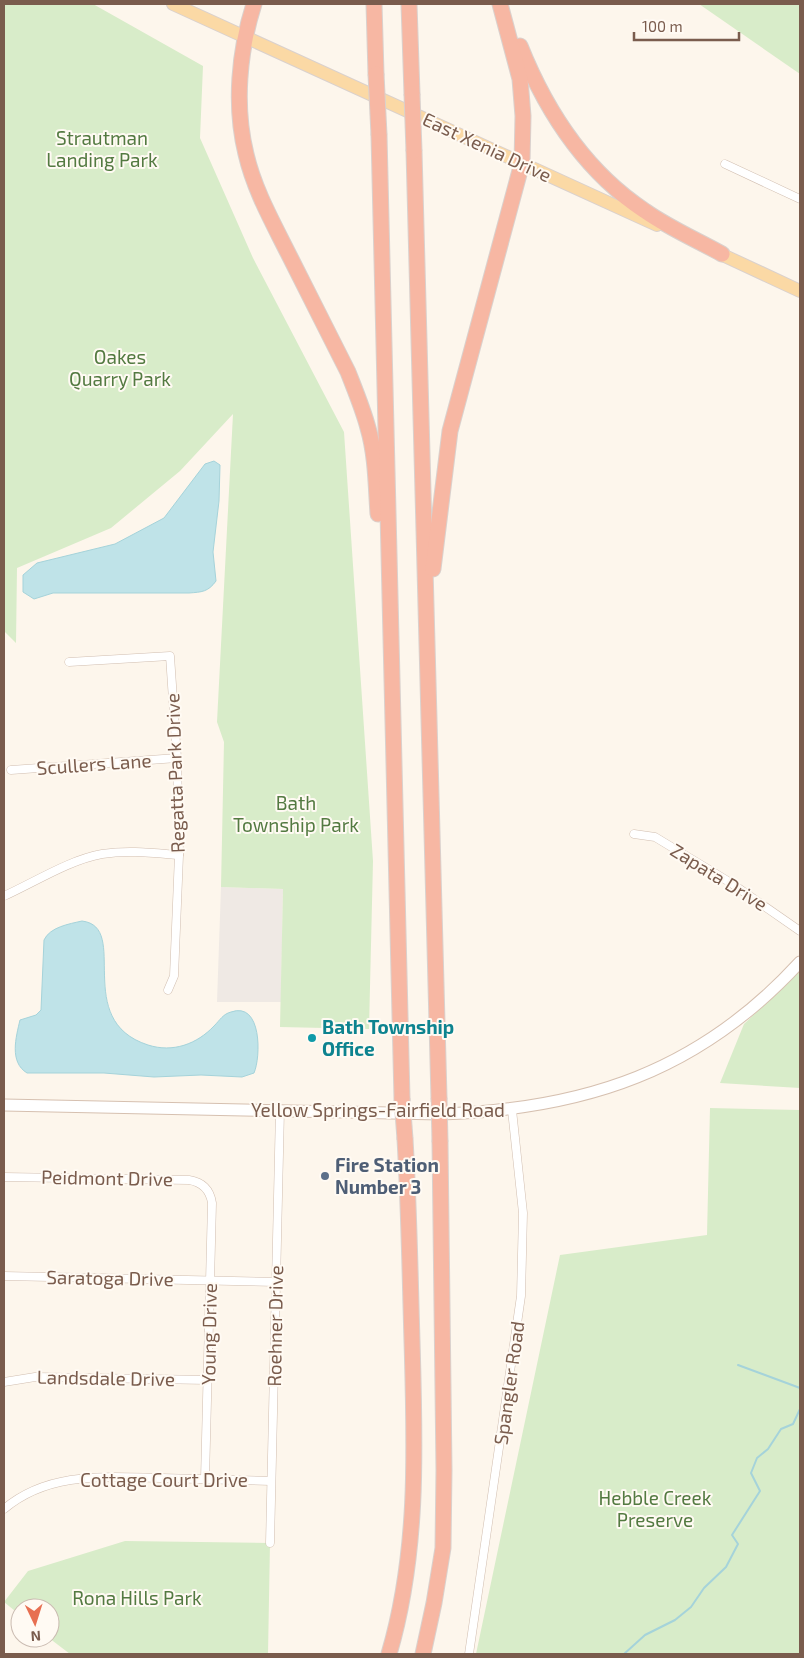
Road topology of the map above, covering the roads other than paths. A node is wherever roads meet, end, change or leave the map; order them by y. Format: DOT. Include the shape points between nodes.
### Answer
graph roads {
  1 [pos="173,4"];
  2 [pos="254,4"];
  3 [pos="374,4"];
  4 [pos="409,4"];
  5 [pos="501,4"];
  6 [pos="244,35"];
  7 [pos="522,163"];
  8 [pos="725,164"];
  9 [pos="800,199"];
  10 [pos="722,254"];
  11 [pos="800,291"];
  12 [pos="69,662"];
  13 [pos="428,668"];
  14 [pos="177,758"];
  15 [pos="12,770"];
  16 [pos="396,770"];
  17 [pos="634,834"];
  18 [pos="179,855"];
  19 [pos="4,896"];
  20 [pos="800,931"];
  21 [pos="800,962"];
  22 [pos="168,990"];
  23 [pos="4,1105"];
  24 [pos="280,1110"];
  25 [pos="512,1110"];
  26 [pos="4,1176"];
  27 [pos="207,1189"];
  28 [pos="4,1276"];
  29 [pos="210,1280"];
  30 [pos="276,1282"];
  31 [pos="208,1380"];
  32 [pos="4,1382"];
  33 [pos="205,1479"];
  34 [pos="271,1481"];
  35 [pos="4,1509"];
  36 [pos="270,1543"];
  37 [pos="389,1654"];
  38 [pos="423,1654"];
  39 [pos="469,1654"];
  1 -- 6 [label="main road, East Xenia Drive"];
  2 -- 6 [label="highway"];
  3 -- 16 [label="highway, bridge"];
  4 -- 13 [label="highway, bridge"];
  5 -- 7 [label="highway" via="520,79"];
  5 -- 10 [label="highway" via="546,102 587,159 645,212"];
  6 -- 7 [label="main road, East Xenia Drive"];
  6 -- 16 [label="highway" via="240,107 251,173 348,372 369,429 374,460"];
  7 -- 10 [label="main road, East Xenia Drive"];
  7 -- 13 [label="highway" via="450,431 432,587"];
  8 -- 9 [label="street"];
  10 -- 11 [label="main road, East Xenia Drive"];
  12 -- 14 [label="street, Regatta Park Drive" via="170,656"];
  13 -- 38 [label="highway, bridge" via="440,1142 444,1470 443,1548"];
  14 -- 15 [label="street, Scullers Lane"];
  14 -- 18 [label="street, Regatta Park Drive"];
  16 -- 37 [label="highway, bridge" via="414,1495 405,1585"];
  17 -- 20 [label="street, Zapata Drive" via="655,837 731,883"];
  18 -- 19 [label="street" via="124,852 100,855"];
  18 -- 22 [label="street, Regatta Park Drive" via="174,976"];
  21 -- 25 [label="main road, Yellow Springs-Fairfield Road" via="742,1017 671,1062 588,1095"];
  23 -- 24 [label="main road, Yellow Springs-Fairfield Road"];
  24 -- 25 [label="main road, Yellow Springs-Fairfield Road" via="441,1114"];
  24 -- 30 [label="street, Roehner Drive"];
  25 -- 39 [label="street, Spangler Road" via="523,1213 521,1296"];
  26 -- 27 [label="street, Peidmont Drive" via="189,1180"];
  27 -- 29 [label="street, Young Drive" via="212,1203"];
  28 -- 29 [label="street, Saratoga Drive"];
  29 -- 30 [label="street, Saratoga Drive"];
  29 -- 31 [label="street, Young Drive"];
  30 -- 34 [label="street, Roehner Drive"];
  31 -- 32 [label="street, Landsdale Drive" via="35,1377"];
  31 -- 33 [label="street, Young Drive"];
  33 -- 34 [label="street, Cottage Court Drive"];
  33 -- 35 [label="street, Cottage Court Drive" via="70,1479 32,1491"];
  34 -- 36 [label="street, Roehner Drive"];
}
